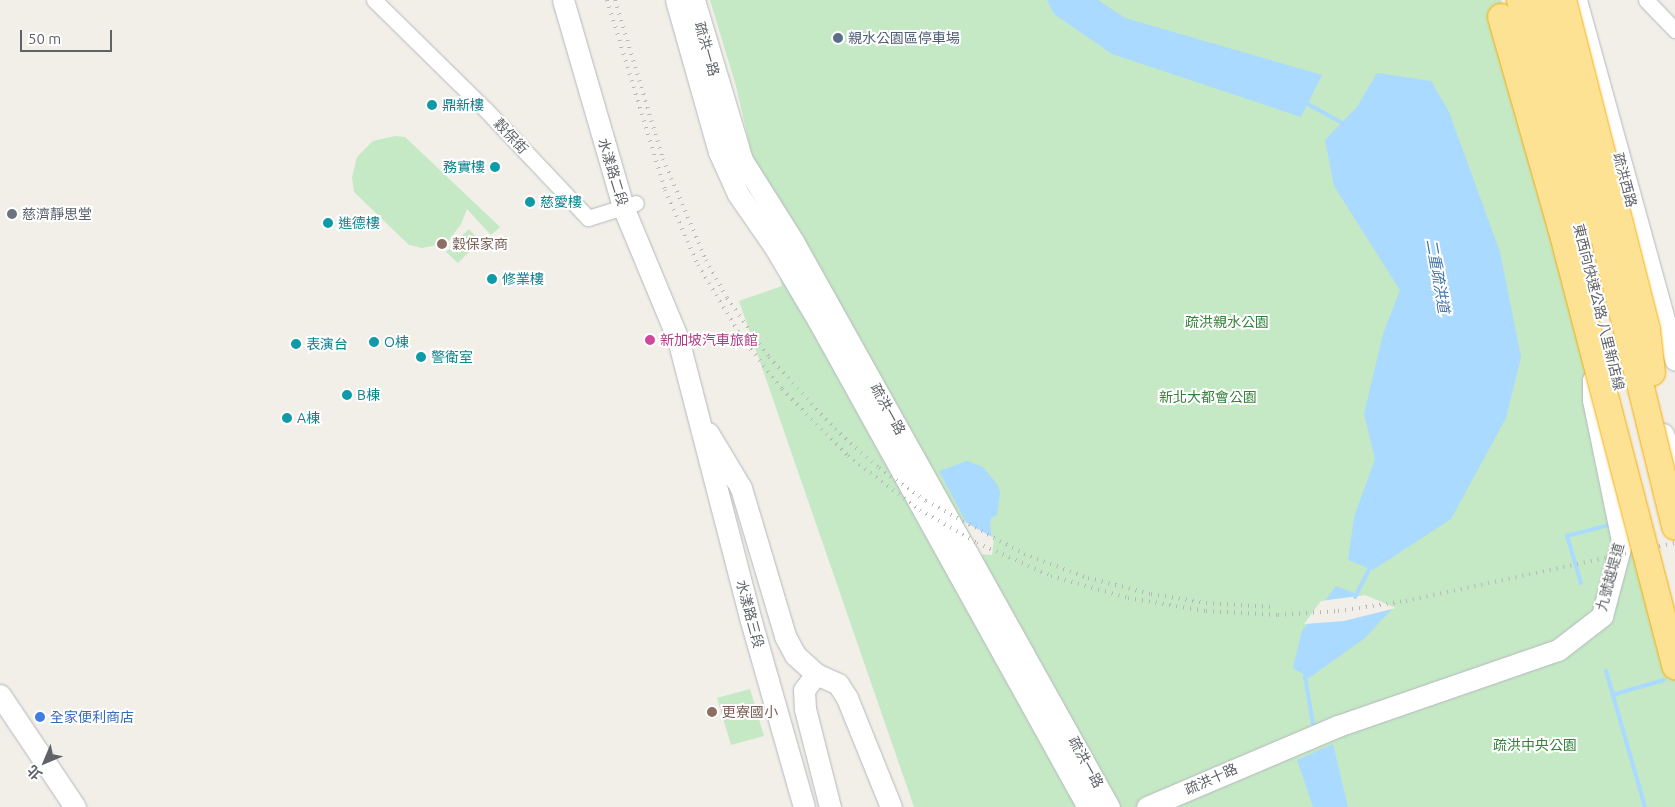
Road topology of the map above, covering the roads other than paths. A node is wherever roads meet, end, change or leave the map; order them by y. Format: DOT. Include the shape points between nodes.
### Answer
graph roads {
  1 [pos="374,0"];
  2 [pos="563,0"];
  3 [pos="577,0"];
  4 [pos="676,0"];
  5 [pos="694,0"];
  6 [pos="1542,0"];
  7 [pos="1563,0"];
  8 [pos="1576,0"];
  9 [pos="1646,0"];
  10 [pos="1510,8"];
  11 [pos="1675,30"];
  12 [pos="630,205"];
  13 [pos="1671,329"];
  14 [pos="1675,360"];
  15 [pos="699,420"];
  16 [pos="1675,468"];
  17 [pos="1673,518"];
  18 [pos="1675,615"];
  19 [pos="1675,666"];
  20 [pos="816,674"];
  21 [pos="0,695"];
  22 [pos="1274,751"];
  23 [pos="75,807"];
  24 [pos="804,807"];
  25 [pos="830,807"];
  26 [pos="890,807"];
  27 [pos="1088,807"];
  28 [pos="1109,807"];
  29 [pos="1147,807"];
  1 -- 12 [label="street, 穀保街" via="485,109 588,218"];
  2 -- 12 [label="street, 水漾路二段"];
  3 -- 12 [label="street, 水漾路二段"];
  4 -- 27 [label="street, 疏洪一路" via="720,152 738,194 774,246 818,322"];
  5 -- 28 [label="street, 疏洪一路" via="742,160 794,241"];
  6 -- 17 [label="highway, 東西向快速公路 八里新店線, bridge"];
  7 -- 17 [label="highway, bridge" via="1647,330"];
  8 -- 13 [label="street, 疏洪西路"];
  9 -- 11 [label="street"];
  10 -- 18 [label="highway, 東西向快速公路 八里新店線, bridge"];
  10 -- 19 [label="highway, bridge" via="1561,226"];
  12 -- 15 [label="street, 水漾路二段" via="678,340"];
  13 -- 14 [label="street, 疏洪西路"];
  15 -- 20 [label="street" via="741,488 785,636 795,655"];
  15 -- 24 [label="street, 水漾路三段"];
  16 -- 22 [label="street, 九號越堤道" via="1638,364 1622,360 1603,366 1593,380 1593,400 1622,541 1602,616 1558,650"];
  20 -- 25 [label="street" via="804,690 805,709"];
  20 -- 26 [label="street" via="838,684 847,698"];
  21 -- 23 [label="street"];
  22 -- 29 [label="street, 疏洪十路"];
}
